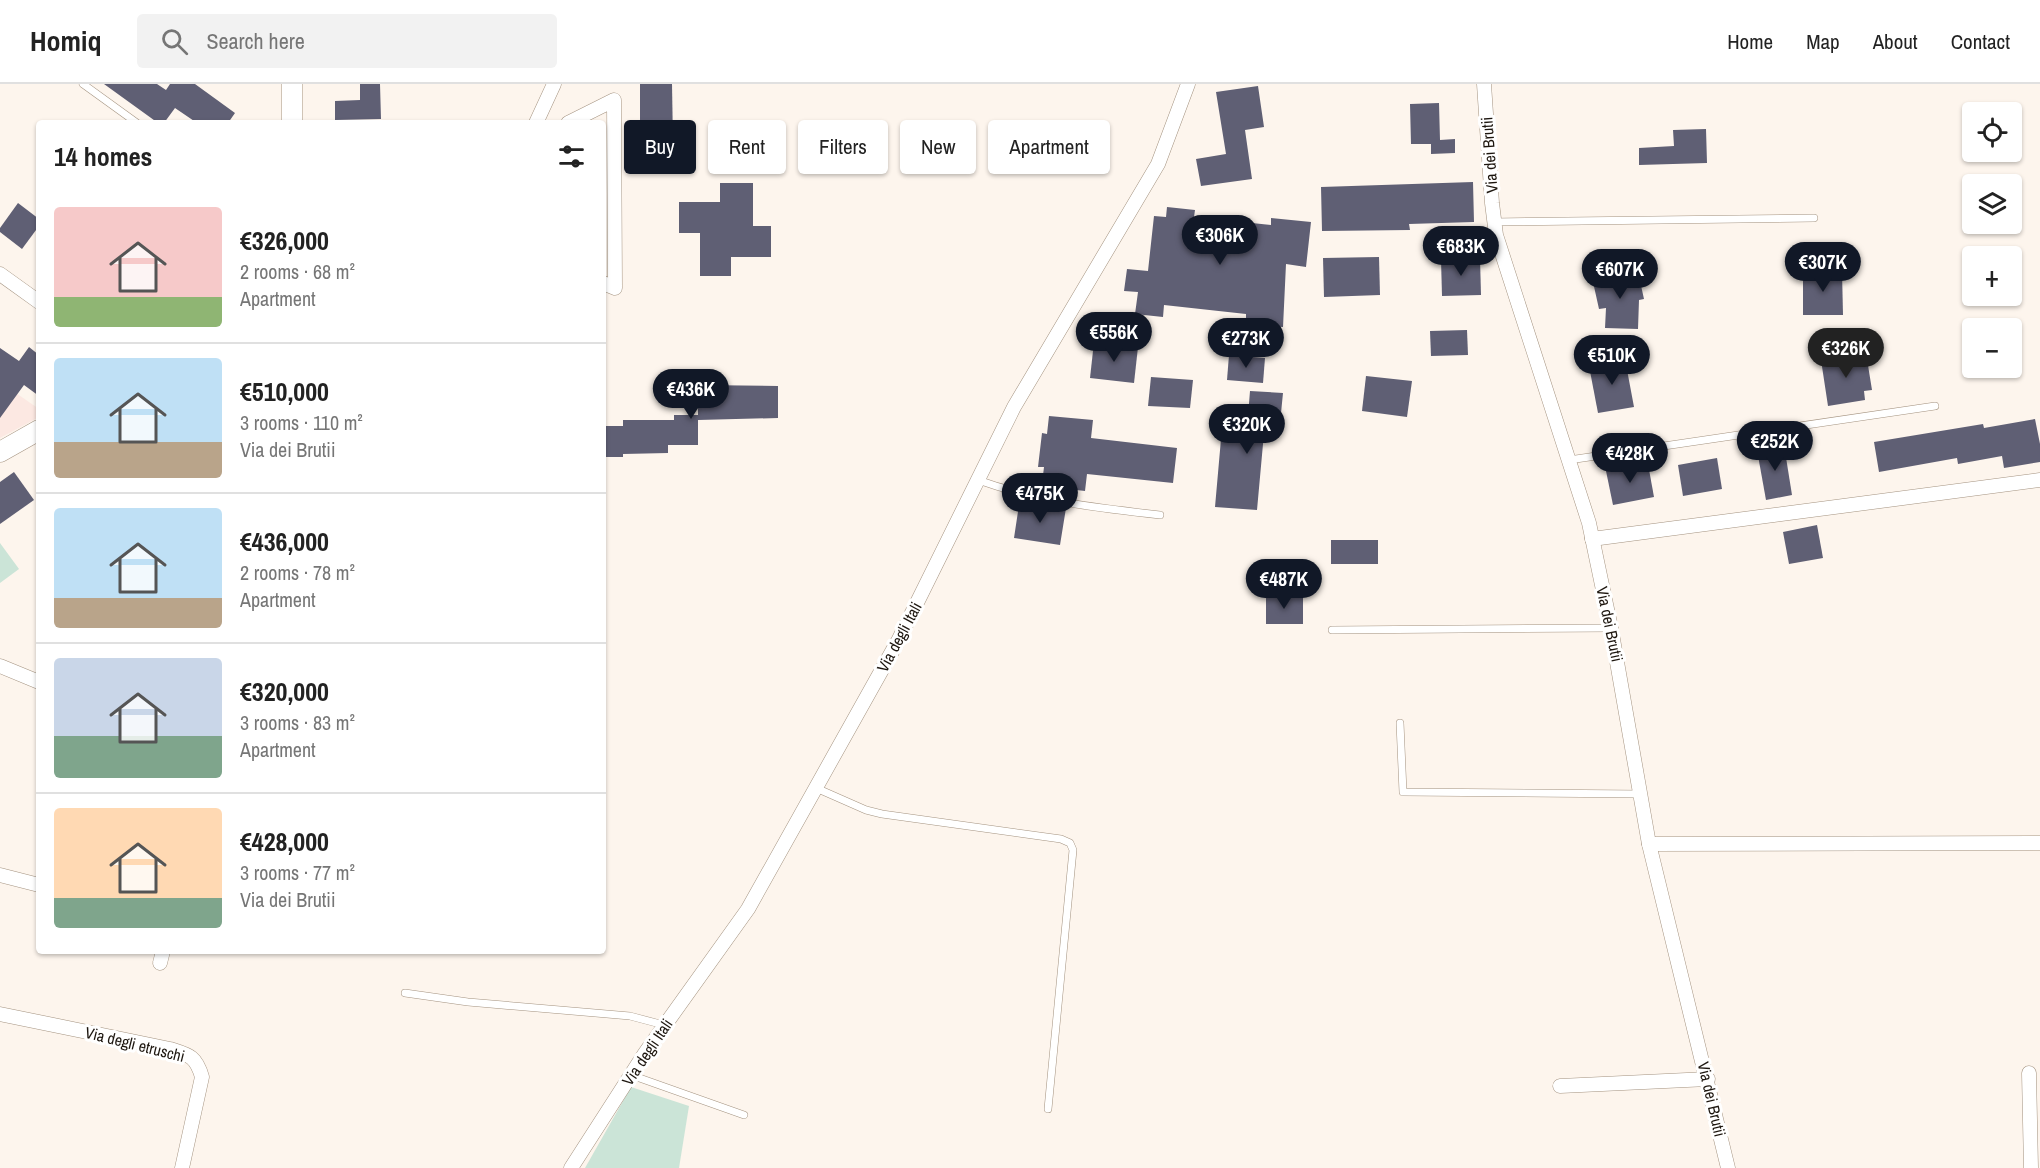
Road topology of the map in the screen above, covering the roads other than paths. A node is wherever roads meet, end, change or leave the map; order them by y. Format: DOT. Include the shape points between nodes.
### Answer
graph roads {
  1 [pos="83,84"];
  2 [pos="292,84"];
  3 [pos="554,84"];
  4 [pos="1188,84"];
  5 [pos="1484,84"];
  6 [pos="133,120"];
  7 [pos="292,120"];
  8 [pos="537,120"];
  9 [pos="574,120"];
  10 [pos="1814,218"];
  11 [pos="1494,222"];
  12 [pos="0,273"];
  13 [pos="606,284"];
  14 [pos="36,300"];
  15 [pos="1935,406"];
  16 [pos="36,432"];
  17 [pos="0,452"];
  18 [pos="1569,460"];
  19 [pos="978,480"];
  20 [pos="2040,480"];
  21 [pos="1160,514"];
  22 [pos="1592,539"];
  23 [pos="1611,628"];
  24 [pos="1332,630"];
  25 [pos="0,666"];
  26 [pos="36,681"];
  27 [pos="1400,723"];
  28 [pos="816,788"];
  29 [pos="1642,794"];
  30 [pos="2040,843"];
  31 [pos="1649,844"];
  32 [pos="0,875"];
  33 [pos="36,884"];
  34 [pos="405,993"];
  35 [pos="0,1014"];
  36 [pos="665,1026"];
  37 [pos="2029,1073"];
  38 [pos="631,1075"];
  39 [pos="1708,1079"];
  40 [pos="1560,1086"];
  41 [pos="1048,1109"];
  42 [pos="744,1116"];
  43 [pos="182,1168"];
  44 [pos="571,1168"];
  45 [pos="1728,1168"];
  46 [pos="2031,1168"];
  1 -- 6 [label="lane"];
  2 -- 7 [label="street"];
  3 -- 8 [label="street"];
  4 -- 19 [label="street, Via degli Itali" via="1158,164 1014,407"];
  5 -- 11 [label="street, Via dei Brutii"];
  9 -- 13 [label="street" via="614,100 615,288"];
  10 -- 11 [label="lane"];
  11 -- 18 [label="street, Via dei Brutii"];
  12 -- 14 [label="street"];
  15 -- 18 [label="lane"];
  16 -- 17 [label="street"];
  18 -- 22 [label="street, Via dei Brutii"];
  19 -- 21 [label="lane" via="1084,506"];
  19 -- 28 [label="street, Via degli Itali" via="898,641"];
  20 -- 22 [label="street"];
  22 -- 23 [label="street, Via dei Brutii"];
  23 -- 24 [label="lane"];
  23 -- 29 [label="street, Via dei Brutii"];
  25 -- 26 [label="street"];
  27 -- 29 [label="lane" via="1403,792"];
  28 -- 36 [label="street, Via degli Itali" via="748,909"];
  28 -- 41 [label="lane" via="882,814 1070,843 1073,850"];
  29 -- 31 [label="street, Via dei Brutii"];
  30 -- 31 [label="street"];
  31 -- 39 [label="street, Via dei Brutii"];
  32 -- 33 [label="street"];
  34 -- 36 [label="lane" via="630,1016"];
  35 -- 43 [label="street, Via degli etruschi" via="190,1055 199,1065 201,1077"];
  36 -- 38 [label="street, Via degli Itali"];
  37 -- 46 [label="street"];
  38 -- 42 [label="lane"];
  38 -- 44 [label="street, Via degli Itali"];
  39 -- 40 [label="street"];
  39 -- 45 [label="street, Via dei Brutii"];
}
